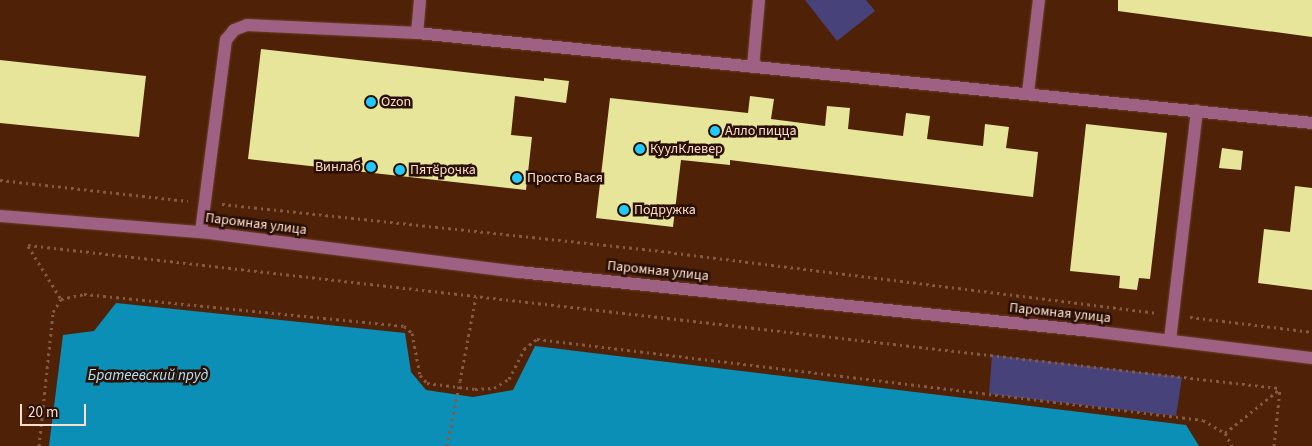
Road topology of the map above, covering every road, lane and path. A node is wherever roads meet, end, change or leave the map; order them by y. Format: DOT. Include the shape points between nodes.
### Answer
graph roads {
  1 [pos="420,0"];
  2 [pos="758,0"];
  3 [pos="1039,0"];
  4 [pos="417,33"];
  5 [pos="753,68"];
  6 [pos="1028,93"];
  7 [pos="1197,111"];
  8 [pos="1312,123"];
  9 [pos="0,180"];
  10 [pos="202,202"];
  11 [pos="0,216"];
  12 [pos="201,232"];
  13 [pos="476,296"];
  14 [pos="61,299"];
  15 [pos="1174,316"];
  16 [pos="1312,332"];
  17 [pos="1170,340"];
  18 [pos="1312,358"];
  19 [pos="1280,388"];
  20 [pos="1225,433"];
  21 [pos="39,446"];
  22 [pos="447,446"];
  23 [pos="1232,446"];
  24 [pos="1274,446"];
  1 -- 4 [label="street"];
  2 -- 5 [label="street"];
  3 -- 6 [label="street"];
  4 -- 5 [label="street"];
  4 -- 10 [label="street" via="247,25 234,30 226,40"];
  5 -- 6 [label="street"];
  6 -- 7 [label="street"];
  7 -- 8 [label="street"];
  7 -- 15 [label="street"];
  9 -- 10 [label="path"];
  10 -- 12 [label="street"];
  10 -- 15 [label="path" via="668,252"];
  11 -- 12 [label="street, Паромная улица"];
  12 -- 17 [label="street, Паромная улица" via="519,272"];
  13 -- 14 [label="path" via="28,245"];
  13 -- 19 [label="path"];
  13 -- 22 [label="path, bridge"];
  14 -- 20 [label="path" via="84,294 404,326 412,332 420,375 427,383 475,389 494,388 509,379 524,349 537,339 1176,416 1203,420"];
  14 -- 21 [label="path" via="53,312"];
  15 -- 16 [label="path"];
  15 -- 17 [label="street"];
  17 -- 18 [label="street, Паромная улица"];
  19 -- 20 [label="path"];
  19 -- 24 [label="path"];
  20 -- 23 [label="path"];
}
